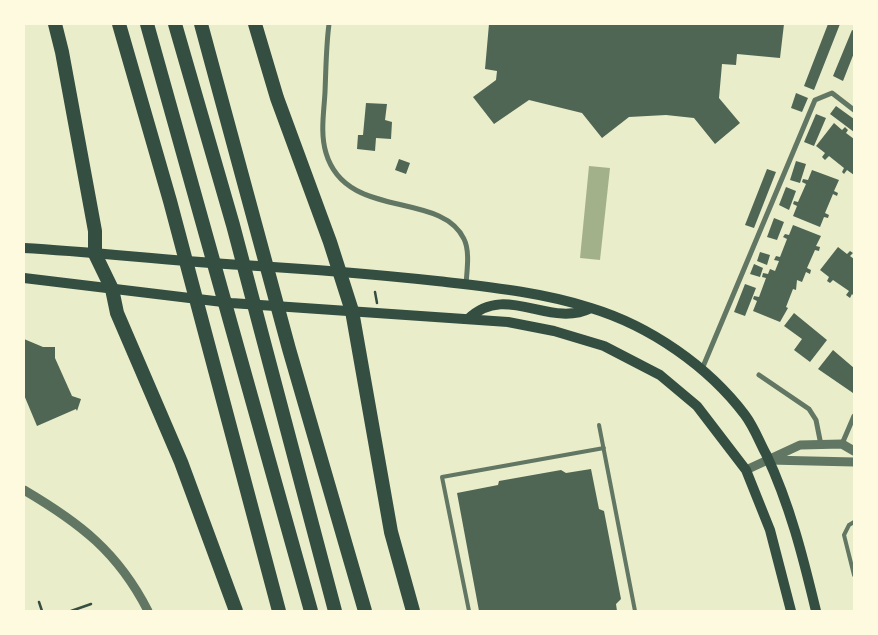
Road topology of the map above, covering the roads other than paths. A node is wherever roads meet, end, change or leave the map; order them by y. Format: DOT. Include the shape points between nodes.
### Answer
graph roads {
  1 [pos="55,24"];
  2 [pos="119,24"];
  3 [pos="147,24"];
  4 [pos="175,24"];
  5 [pos="201,24"];
  6 [pos="255,24"];
  7 [pos="329,24"];
  8 [pos="854,110"];
  9 [pos="24,248"];
  10 [pos="95,254"];
  11 [pos="338,270"];
  12 [pos="24,278"];
  13 [pos="466,284"];
  14 [pos="112,289"];
  15 [pos="592,308"];
  16 [pos="352,311"];
  17 [pos="468,319"];
  18 [pos="702,370"];
  19 [pos="759,375"];
  20 [pos="854,416"];
  21 [pos="599,425"];
  22 [pos="852,429"];
  23 [pos="821,444"];
  24 [pos="842,444"];
  25 [pos="604,448"];
  26 [pos="854,451"];
  27 [pos="768,460"];
  28 [pos="854,462"];
  29 [pos="746,470"];
  30 [pos="24,490"];
  31 [pos="854,522"];
  32 [pos="852,558"];
  33 [pos="854,576"];
  34 [pos="148,611"];
  35 [pos="236,611"];
  36 [pos="279,611"];
  37 [pos="311,611"];
  38 [pos="335,611"];
  39 [pos="365,611"];
  40 [pos="413,611"];
  41 [pos="469,611"];
  42 [pos="635,611"];
  43 [pos="791,611"];
  44 [pos="816,611"];
  1 -- 10 [label="highway" via="95,231"];
  2 -- 36 [label="highway" via="170,201"];
  3 -- 37 [label="highway"];
  4 -- 38 [label="highway" via="233,225"];
  5 -- 39 [label="highway" via="288,349"];
  6 -- 11 [label="highway" via="277,98"];
  7 -- 13 [label="street" via="322,130 326,154 338,175 355,190 445,218 457,228 465,240"];
  8 -- 18 [label="street" via="832,93 815,100"];
  9 -- 10 [label="main road"];
  10 -- 11 [label="main road"];
  10 -- 14 [label="highway"];
  11 -- 13 [label="main road"];
  11 -- 16 [label="highway"];
  12 -- 14 [label="main road"];
  13 -- 15 [label="main road"];
  14 -- 16 [label="main road" via="231,303"];
  14 -- 35 [label="highway" via="117,313 181,462"];
  15 -- 17 [label="main road" via="561,315 496,304 485,306"];
  15 -- 18 [label="main road" via="650,334"];
  16 -- 17 [label="main road"];
  16 -- 40 [label="highway" via="391,532"];
  17 -- 29 [label="main road" via="508,322 575,337 604,346 660,375 696,406"];
  18 -- 27 [label="main road" via="746,416"];
  19 -- 23 [label="street" via="809,408 816,420"];
  20 -- 22 [label="street"];
  21 -- 25 [label="lane"];
  22 -- 24 [label="street"];
  23 -- 24 [label="street"];
  23 -- 27 [label="street" via="800,445"];
  24 -- 26 [label="street"];
  25 -- 41 [label="lane" via="442,477"];
  25 -- 42 [label="lane"];
  27 -- 28 [label="street"];
  27 -- 29 [label="street"];
  27 -- 44 [label="main road" via="784,492"];
  29 -- 43 [label="main road" via="770,530"];
  30 -- 34 [label="street" via="98,540 126,572"];
  31 -- 32 [label="lane" via="844,535"];
  32 -- 33 [label="lane"];
}
